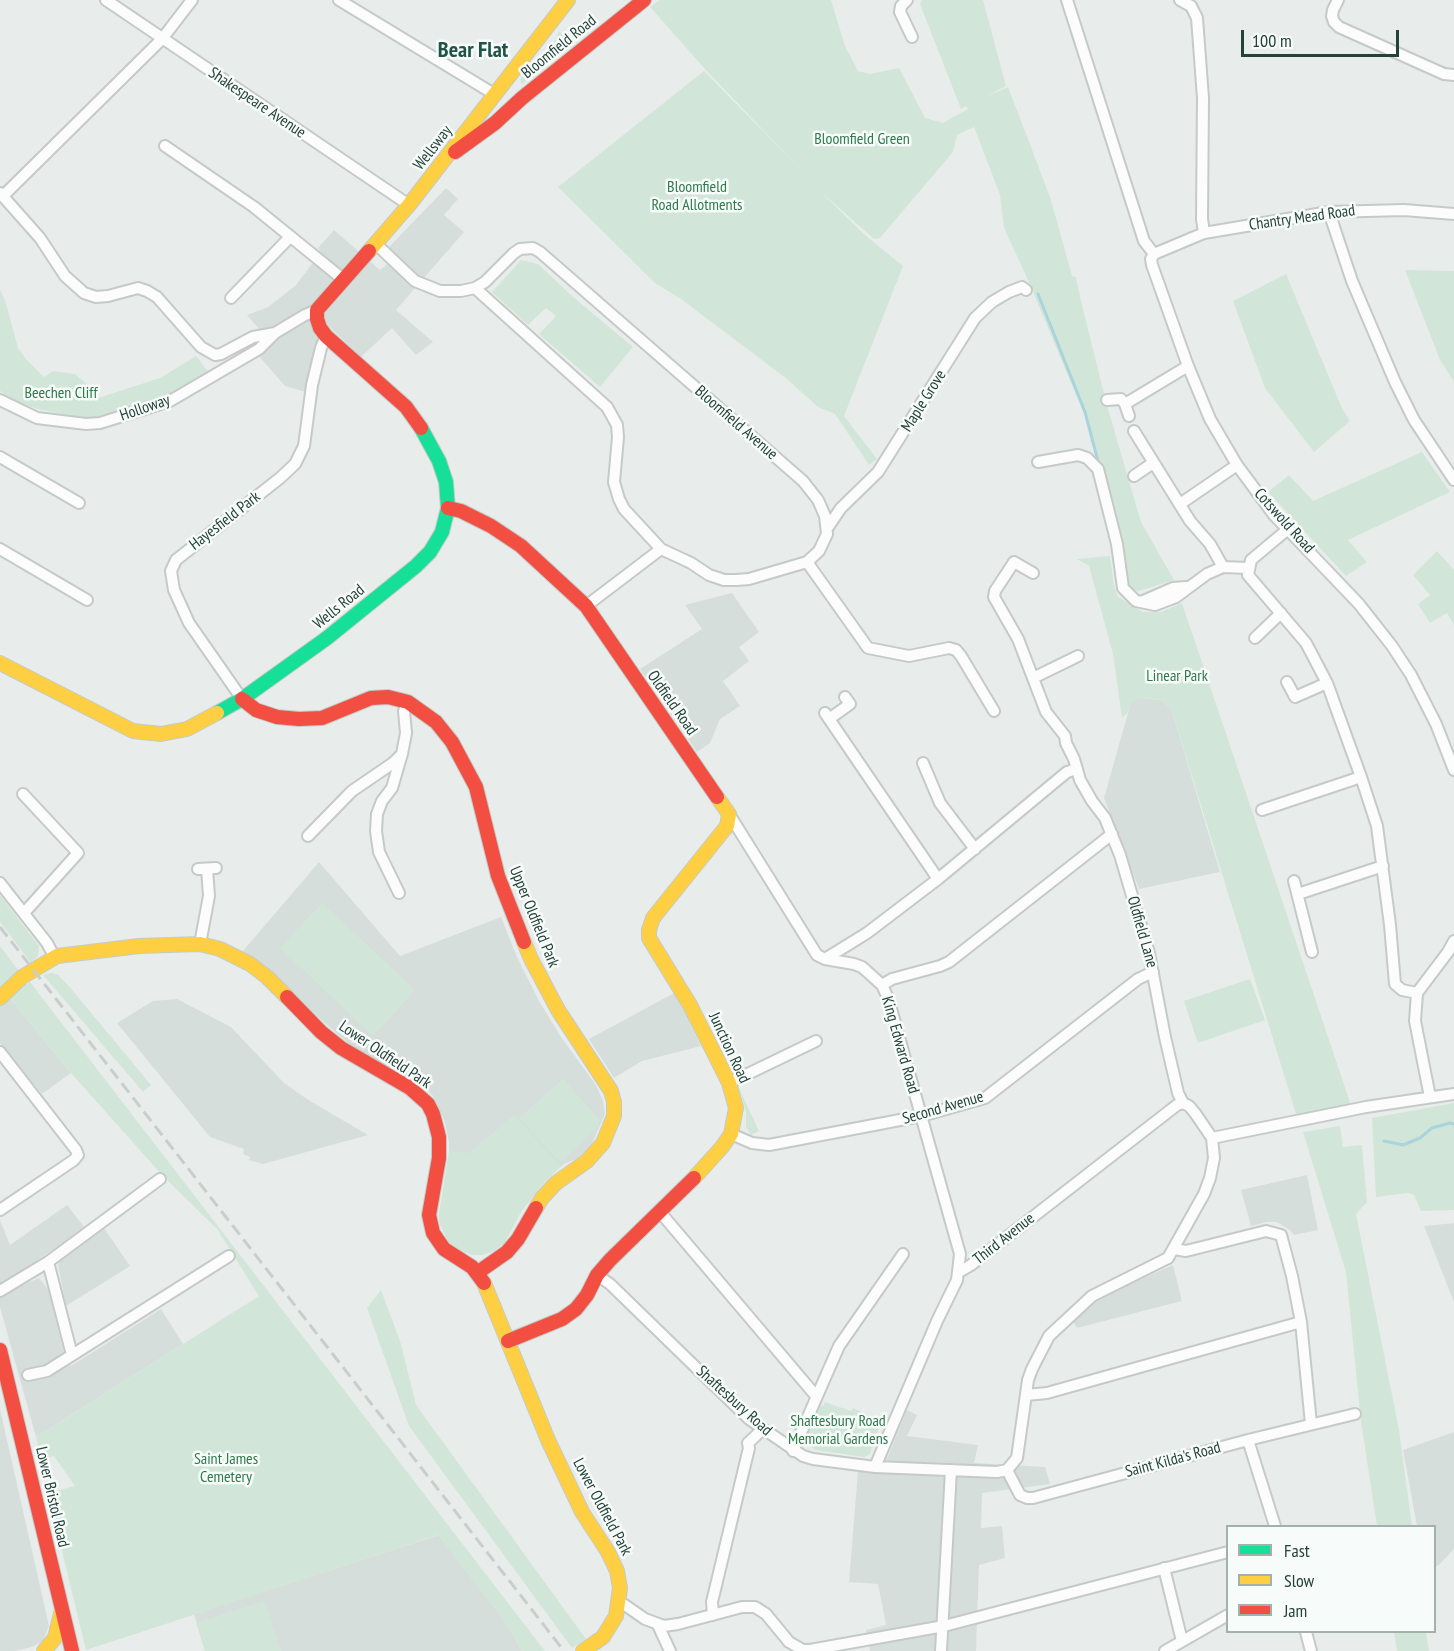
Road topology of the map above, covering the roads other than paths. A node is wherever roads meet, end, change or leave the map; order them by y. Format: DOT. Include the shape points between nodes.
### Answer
graph roads {
  1 [pos="106,0"];
  2 [pos="192,0"];
  3 [pos="339,0"];
  4 [pos="568,0"];
  5 [pos="645,0"];
  6 [pos="907,0"];
  7 [pos="1067,0"];
  8 [pos="1180,0"];
  9 [pos="1338,0"];
  10 [pos="912,37"];
  11 [pos="162,39"];
  12 [pos="1454,75"];
  13 [pos="494,94"];
  14 [pos="522,98"];
  15 [pos="165,146"];
  16 [pos="447,157"];
  17 [pos="2,195"];
  18 [pos="409,205"];
  19 [pos="1329,212"];
  20 [pos="1454,214"];
  21 [pos="1204,233"];
  22 [pos="290,237"];
  23 [pos="376,244"];
  24 [pos="1154,254"];
  25 [pos="344,280"];
  26 [pos="475,288"];
  27 [pos="1026,290"];
  28 [pos="231,298"];
  29 [pos="318,310"];
  30 [pos="275,333"];
  31 [pos="326,336"];
  32 [pos="1188,366"];
  33 [pos="0,400"];
  34 [pos="1107,400"];
  35 [pos="1125,404"];
  36 [pos="1130,416"];
  37 [pos="1134,431"];
  38 [pos="0,456"];
  39 [pos="1038,462"];
  40 [pos="1153,463"];
  41 [pos="1237,465"];
  42 [pos="1134,476"];
  43 [pos="1454,480"];
  44 [pos="79,503"];
  45 [pos="1180,504"];
  46 [pos="448,508"];
  47 [pos="828,526"];
  48 [pos="1288,529"];
  49 [pos="0,549"];
  50 [pos="661,549"];
  51 [pos="807,562"];
  52 [pos="1223,567"];
  53 [pos="1248,568"];
  54 [pos="1033,573"];
  55 [pos="87,600"];
  56 [pos="586,606"];
  57 [pos="1281,613"];
  58 [pos="1255,638"];
  59 [pos="1078,656"];
  60 [pos="0,663"];
  61 [pos="1033,678"];
  62 [pos="1287,682"];
  63 [pos="1327,683"];
  64 [pos="845,697"];
  65 [pos="242,699"];
  66 [pos="408,702"];
  67 [pos="994,711"];
  68 [pos="402,754"];
  69 [pos="922,763"];
  70 [pos="1077,769"];
  71 [pos="1454,770"];
  72 [pos="1361,777"];
  73 [pos="23,794"];
  74 [pos="1262,810"];
  75 [pos="729,814"];
  76 [pos="1112,834"];
  77 [pos="307,836"];
  78 [pos="975,849"];
  79 [pos="1383,866"];
  80 [pos="207,869"];
  81 [pos="938,879"];
  82 [pos="1294,881"];
  83 [pos="0,882"];
  84 [pos="399,893"];
  85 [pos="1298,894"];
  86 [pos="24,913"];
  87 [pos="1454,941"];
  88 [pos="200,944"];
  89 [pos="1312,952"];
  90 [pos="56,957"];
  91 [pos="825,959"];
  92 [pos="1153,972"];
  93 [pos="882,985"];
  94 [pos="1417,993"];
  95 [pos="0,998"];
  96 [pos="816,1041"];
  97 [pos="0,1052"];
  98 [pos="729,1083"];
  99 [pos="1454,1094"];
  100 [pos="1430,1097"];
  101 [pos="1186,1104"];
  102 [pos="921,1116"];
  103 [pos="731,1134"];
  104 [pos="1212,1138"];
  105 [pos="160,1179"];
  106 [pos="0,1210"];
  107 [pos="660,1212"];
  108 [pos="1174,1249"];
  109 [pos="903,1254"];
  110 [pos="229,1256"];
  111 [pos="48,1262"];
  112 [pos="959,1272"];
  113 [pos="477,1273"];
  114 [pos="597,1275"];
  115 [pos="0,1291"];
  116 [pos="1301,1322"];
  117 [pos="508,1341"];
  118 [pos="0,1350"];
  119 [pos="72,1355"];
  120 [pos="28,1376"];
  121 [pos="0,1383"];
  122 [pos="1026,1395"];
  123 [pos="816,1396"];
  124 [pos="11,1398"];
  125 [pos="1355,1414"];
  126 [pos="1311,1424"];
  127 [pos="763,1429"];
  128 [pos="1248,1440"];
  129 [pos="793,1451"];
  130 [pos="875,1467"];
  131 [pos="951,1470"];
  132 [pos="1007,1470"];
  133 [pos="1274,1525"];
  134 [pos="1226,1552"];
  135 [pos="1164,1568"];
  136 [pos="619,1601"];
  137 [pos="61,1609"];
  138 [pos="713,1615"];
  139 [pos="1226,1616"];
  140 [pos="658,1625"];
  141 [pos="944,1626"];
  142 [pos="1306,1633"];
  143 [pos="1182,1641"];
  144 [pos="44,1651"];
  145 [pos="72,1651"];
  146 [pos="583,1651"];
  147 [pos="670,1651"];
  148 [pos="941,1651"];
  149 [pos="1165,1651"];
  150 [pos="1311,1651"];
  1 -- 11 [label="street, Shakespeare Avenue"];
  2 -- 11 [label="street"];
  3 -- 13 [label="street"];
  4 -- 13 [label="main road, Wellsway"];
  5 -- 14 [label="main road, Bloomfield Road"];
  6 -- 10 [label="street" via="900,12"];
  7 -- 24 [label="street" via="1144,241"];
  8 -- 21 [label="street" via="1191,6 1197,18 1203,98"];
  9 -- 12 [label="street" via="1332,16 1339,27"];
  11 -- 17 [label="street"];
  11 -- 18 [label="street, Shakespeare Avenue"];
  13 -- 14 [label="main road, Bloomfield Road" via="513,101"];
  13 -- 16 [label="main road, Wellsway"];
  14 -- 16 [label="main road, Bloomfield Road"];
  15 -- 22 [label="street" via="254,207"];
  16 -- 18 [label="main road, Wellsway"];
  17 -- 30 [label="street" via="40,238 65,276 84,292 96,297 138,288 147,291 157,297 201,347 215,355"];
  18 -- 23 [label="main road, Wellsway"];
  19 -- 20 [label="street, Chantry Mead Road" via="1404,210"];
  19 -- 21 [label="street, Chantry Mead Road"];
  19 -- 43 [label="street" via="1352,281 1395,382 1414,420"];
  21 -- 24 [label="street, Chantry Mead Road"];
  22 -- 25 [label="street"];
  22 -- 28 [label="street"];
  23 -- 25 [label="main road, Wellsway"];
  23 -- 26 [label="street" via="415,281 427,287 440,291"];
  24 -- 32 [label="street, Cotswold Road" via="1152,265"];
  25 -- 29 [label="main road, Wellsway"];
  26 -- 47 [label="street, Bloomfield Avenue" via="520,249 540,252 803,481 818,500"];
  26 -- 50 [label="street" via="607,407 617,425 619,447 614,482 619,499"];
  27 -- 47 [label="street, Maple Grove" via="1022,287 1009,292 975,318 878,472"];
  29 -- 30 [label="street"];
  29 -- 31 [label="main road" via="317,319"];
  30 -- 33 [label="street, Holloway" via="259,349 170,401 100,423 37,418"];
  31 -- 46 [label="main road, Wells Road" via="406,407 427,435 440,460"];
  31 -- 65 [label="street, Hayesfield Park" via="312,385 304,446 295,464 176,560 171,571 174,590 189,624"];
  32 -- 35 [label="street"];
  32 -- 41 [label="street, Cotswold Road" via="1210,419"];
  34 -- 35 [label="street" via="1121,399"];
  35 -- 36 [label="street"];
  37 -- 40 [label="street"];
  38 -- 44 [label="street"];
  39 -- 52 [label="street" via="1078,455 1098,468 1117,544 1123,588 1130,596 1155,605 1176,597"];
  40 -- 42 [label="street"];
  40 -- 45 [label="street"];
  41 -- 45 [label="street"];
  41 -- 48 [label="street, Cotswold Road"];
  45 -- 52 [label="street"];
  46 -- 56 [label="main road, Oldfield Road" via="491,526 520,546"];
  46 -- 65 [label="main road, Wells Road" via="436,544 416,566 327,639"];
  47 -- 51 [label="street" via="823,545"];
  48 -- 53 [label="street" via="1258,552"];
  48 -- 71 [label="street, Cotswold Road" via="1359,604 1392,646 1436,724"];
  49 -- 55 [label="street"];
  50 -- 51 [label="street" via="724,580 749,579"];
  50 -- 56 [label="street"];
  51 -- 67 [label="street" via="868,648 909,656 956,650"];
  52 -- 53 [label="street"];
  53 -- 57 [label="street" via="1253,583"];
  54 -- 61 [label="street, Oldfield Lane" via="1014,562 994,597 1018,639"];
  56 -- 75 [label="main road, Oldfield Road"];
  57 -- 58 [label="street"];
  57 -- 63 [label="street" via="1306,643"];
  59 -- 61 [label="street"];
  60 -- 65 [label="main road, Wells Road" via="119,724 148,734 188,729"];
  61 -- 70 [label="street, Oldfield Lane" via="1046,712 1065,736"];
  62 -- 63 [label="street" via="1295,697"];
  63 -- 72 [label="street"];
  64 -- 81 [label="street" via="850,704 827,716"];
  65 -- 66 [label="main road, Upper Oldfield Park" via="256,710 299,719 322,718 371,698"];
  66 -- 68 [label="street"];
  66 -- 113 [label="main road, Upper Oldfield Park" via="436,723 467,768 476,787 498,876 531,958 558,1010 604,1077 614,1102 612,1123 596,1153 556,1183 507,1252"];
  68 -- 77 [label="street" via="352,791"];
  68 -- 84 [label="street" via="392,788 377,814 376,831 379,852"];
  69 -- 78 [label="street" via="940,803"];
  70 -- 76 [label="street, Oldfield Lane"];
  70 -- 78 [label="street" via="1067,772"];
  72 -- 74 [label="street"];
  72 -- 79 [label="street" via="1377,826"];
  73 -- 86 [label="street" via="78,854"];
  75 -- 91 [label="street, Oldfield Road" via="813,950"];
  75 -- 98 [label="main road, Junction Road" via="727,826 653,918 649,938 690,1005"];
  76 -- 92 [label="street, Oldfield Lane"];
  76 -- 93 [label="street" via="949,962"];
  78 -- 81 [label="street"];
  79 -- 85 [label="street"];
  79 -- 94 [label="street" via="1395,984"];
  80 -- 88 [label="street" via="209,896"];
  81 -- 91 [label="street" via="867,933"];
  82 -- 85 [label="street"];
  83 -- 86 [label="street"];
  85 -- 89 [label="street"];
  86 -- 90 [label="street"];
  87 -- 94 [label="street"];
  88 -- 90 [label="main road, Lower Oldfield Park" via="139,946"];
  88 -- 113 [label="main road, Lower Oldfield Park" via="250,964 341,1048 410,1088 428,1104 439,1137 430,1224 444,1249"];
  90 -- 95 [label="main road" via="22,977"];
  91 -- 93 [label="street, King Edward Road" via="854,964 870,972"];
  92 -- 101 [label="street, Oldfield Lane" via="1178,1093"];
  92 -- 102 [label="street, Second Avenue" via="1138,979 985,1098"];
  93 -- 102 [label="street, King Edward Road"];
  94 -- 100 [label="street" via="1415,1021"];
  96 -- 98 [label="street"];
  97 -- 106 [label="street" via="78,1155"];
  98 -- 103 [label="main road, Junction Road" via="736,1108"];
  99 -- 100 [label="street"];
  100 -- 104 [label="street"];
  101 -- 104 [label="street, Oldfield Lane"];
  101 -- 112 [label="street, Third Avenue" via="1177,1105"];
  102 -- 103 [label="street, Second Avenue" via="769,1145 743,1141"];
  102 -- 112 [label="street, King Edward Road" via="960,1254"];
  103 -- 107 [label="main road"];
  104 -- 108 [label="street" via="1210,1178"];
  105 -- 111 [label="street"];
  107 -- 114 [label="main road"];
  107 -- 123 [label="street"];
  108 -- 116 [label="street" via="1186,1251 1266,1231 1278,1233 1283,1239"];
  108 -- 122 [label="street" via="1163,1262 1092,1296 1049,1336 1032,1369"];
  109 -- 123 [label="street" via="845,1336"];
  110 -- 119 [label="street"];
  111 -- 115 [label="street"];
  111 -- 119 [label="street"];
  112 -- 130 [label="street, Third Avenue"];
  113 -- 117 [label="main road, Lower Oldfield Park"];
  114 -- 117 [label="main road" via="576,1309"];
  114 -- 127 [label="street, Shaftesbury Road"];
  116 -- 122 [label="street" via="1047,1393"];
  116 -- 126 [label="street"];
  117 -- 136 [label="main road, Lower Oldfield Park" via="577,1502 617,1570"];
  118 -- 124 [label="main road, Lower Bristol Road"];
  119 -- 120 [label="street" via="47,1371"];
  121 -- 124 [label="main road"];
  122 -- 132 [label="street" via="1017,1458"];
  123 -- 129 [label="street"];
  124 -- 137 [label="main road, Lower Bristol Road"];
  125 -- 126 [label="street, Saint Kilda's Road"];
  126 -- 128 [label="street, Saint Kilda's Road"];
  127 -- 129 [label="street, Shaftesbury Road"];
  127 -- 138 [label="street" via="748,1443 712,1602"];
  128 -- 132 [label="street, Saint Kilda's Road" via="1034,1498 1020,1495"];
  128 -- 133 [label="street"];
  129 -- 130 [label="street, Shaftesbury Road" via="813,1459"];
  130 -- 131 [label="street, Shaftesbury Road"];
  131 -- 132 [label="street, Shaftesbury Road"];
  131 -- 141 [label="street"];
  134 -- 135 [label="street"];
  135 -- 141 [label="street"];
  135 -- 143 [label="street"];
  136 -- 140 [label="street"];
  136 -- 146 [label="main road" via="616,1616 603,1638"];
  137 -- 144 [label="main road" via="55,1638"];
  137 -- 145 [label="main road, Lower Bristol Road"];
  138 -- 140 [label="street"];
  138 -- 141 [label="street" via="749,1606 761,1609 789,1642 803,1650"];
  139 -- 143 [label="street"];
  140 -- 147 [label="street"];
  141 -- 148 [label="street"];
  142 -- 150 [label="street"];
  143 -- 149 [label="street"];
}
